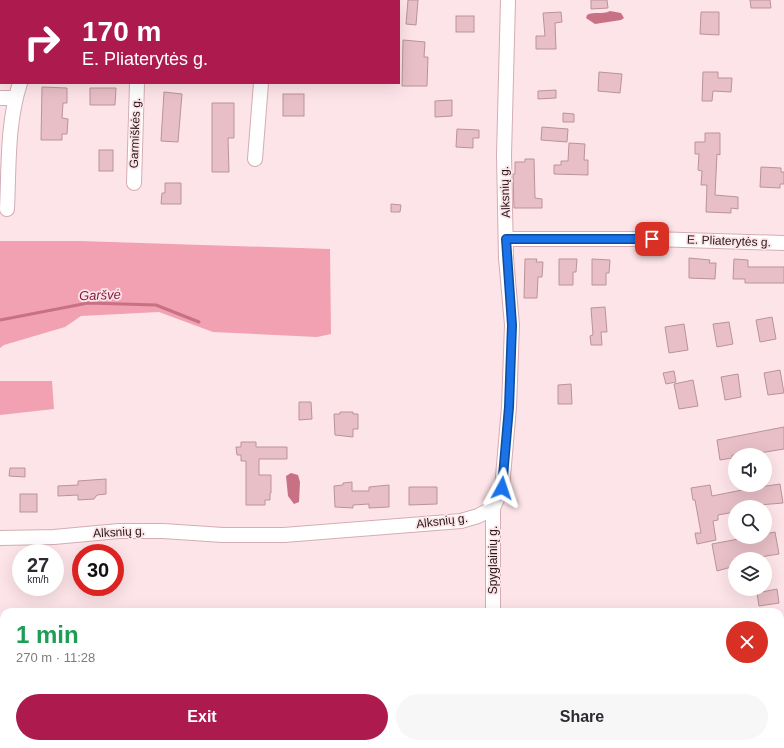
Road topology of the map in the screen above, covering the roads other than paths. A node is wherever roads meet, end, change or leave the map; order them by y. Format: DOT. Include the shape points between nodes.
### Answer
graph roads {
  1 [pos="508,0"];
  2 [pos="20,84"];
  3 [pos="137,84"];
  4 [pos="261,84"];
  5 [pos="0,98"];
  6 [pos="15,98"];
  7 [pos="255,159"];
  8 [pos="134,183"];
  9 [pos="7,209"];
  10 [pos="506,239"];
  11 [pos="784,243"];
  12 [pos="493,508"];
  13 [pos="0,538"];
  14 [pos="493,608"];
  1 -- 10 [label="street, Alksnių g." via="504,155"];
  2 -- 6 [label="street"];
  3 -- 8 [label="street, Garmiškės g."];
  4 -- 7 [label="street"];
  5 -- 6 [label="street"];
  6 -- 9 [label="street" via="10,136"];
  10 -- 11 [label="street, E. Pliaterytės g." via="652,239"];
  10 -- 12 [label="street, Alksnių g." via="512,325 509,407 502,488"];
  12 -- 13 [label="street, Alksnių g." via="478,516 461,520 284,535 119,531 54,537"];
  12 -- 14 [label="street, Spyglainių g."];
}
